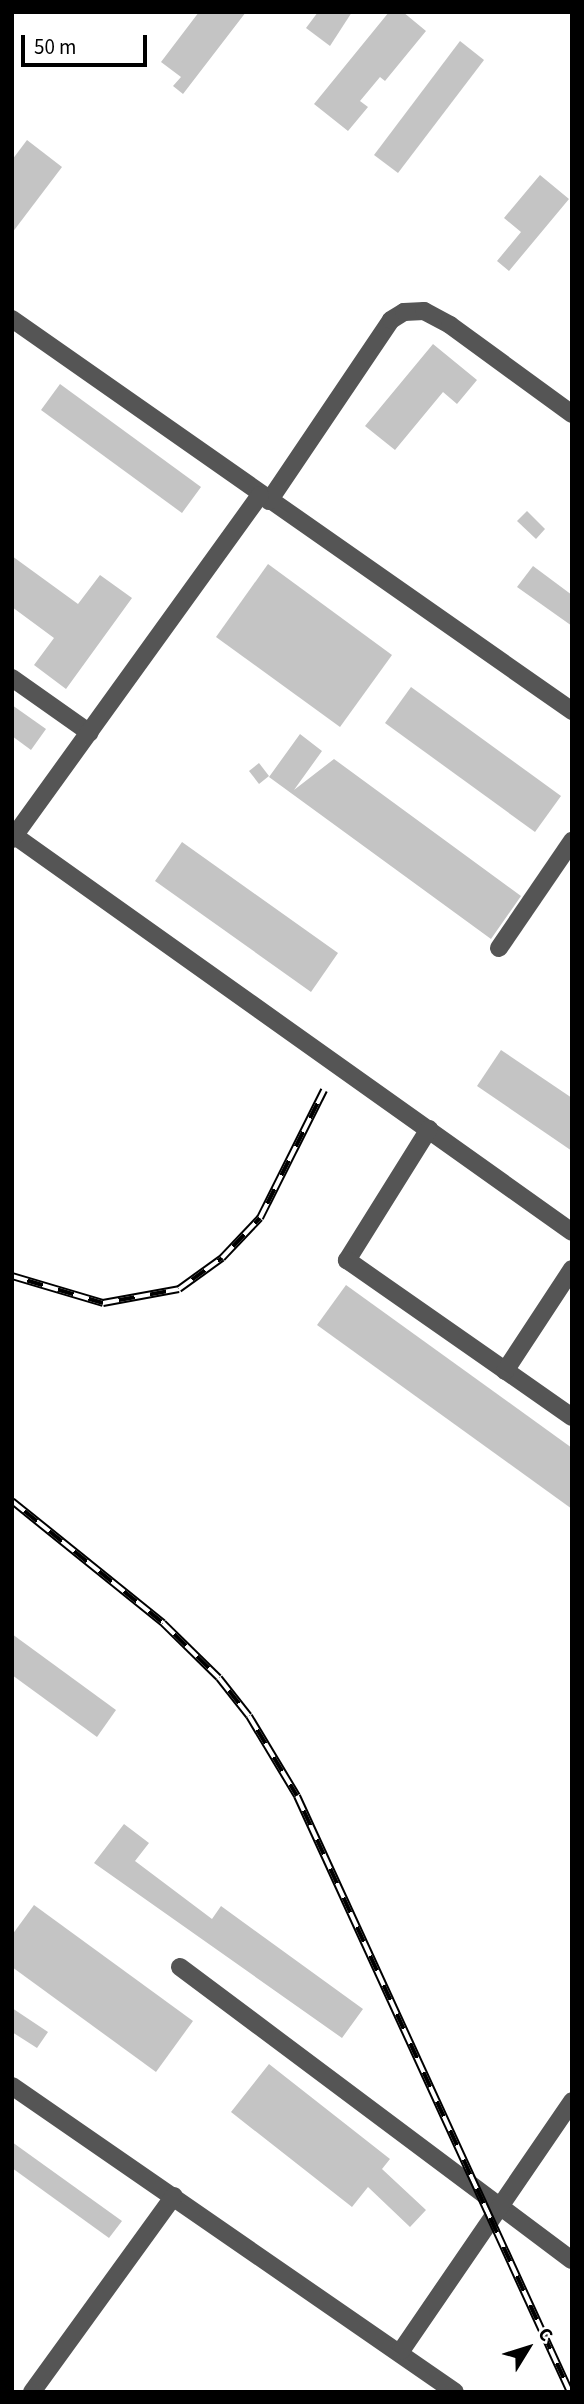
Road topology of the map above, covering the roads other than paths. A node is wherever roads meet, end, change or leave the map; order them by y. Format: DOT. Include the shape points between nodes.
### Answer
graph roads {
  1 [pos="12,319"];
  2 [pos="572,414"];
  3 [pos="264,498"];
  4 [pos="12,678"];
  5 [pos="572,711"];
  6 [pos="90,733"];
  7 [pos="13,838"];
  8 [pos="572,841"];
  9 [pos="499,948"];
  10 [pos="429,1129"];
  11 [pos="572,1233"];
  12 [pos="572,1269"];
  13 [pos="505,1371"];
  14 [pos="572,1418"];
  15 [pos="180,1967"];
  16 [pos="12,2086"];
  17 [pos="572,2101"];
  18 [pos="174,2196"];
  19 [pos="498,2206"];
  20 [pos="572,2260"];
  21 [pos="401,2351"];
  22 [pos="32,2392"];
  23 [pos="455,2392"];
  1 -- 3 [label="lane"];
  2 -- 3 [label="lane" via="450,325 424,311 404,313 391,320"];
  3 -- 5 [label="lane"];
  3 -- 6 [label="lane"];
  4 -- 6 [label="lane"];
  6 -- 7 [label="lane"];
  7 -- 10 [label="lane"];
  8 -- 9 [label="lane"];
  10 -- 11 [label="lane"];
  10 -- 13 [label="lane" via="347,1260"];
  12 -- 13 [label="lane"];
  13 -- 14 [label="lane"];
  15 -- 19 [label="lane"];
  16 -- 18 [label="lane"];
  17 -- 19 [label="lane"];
  18 -- 21 [label="lane"];
  18 -- 22 [label="lane"];
  19 -- 20 [label="lane"];
  19 -- 21 [label="lane"];
  21 -- 23 [label="lane"];
}
